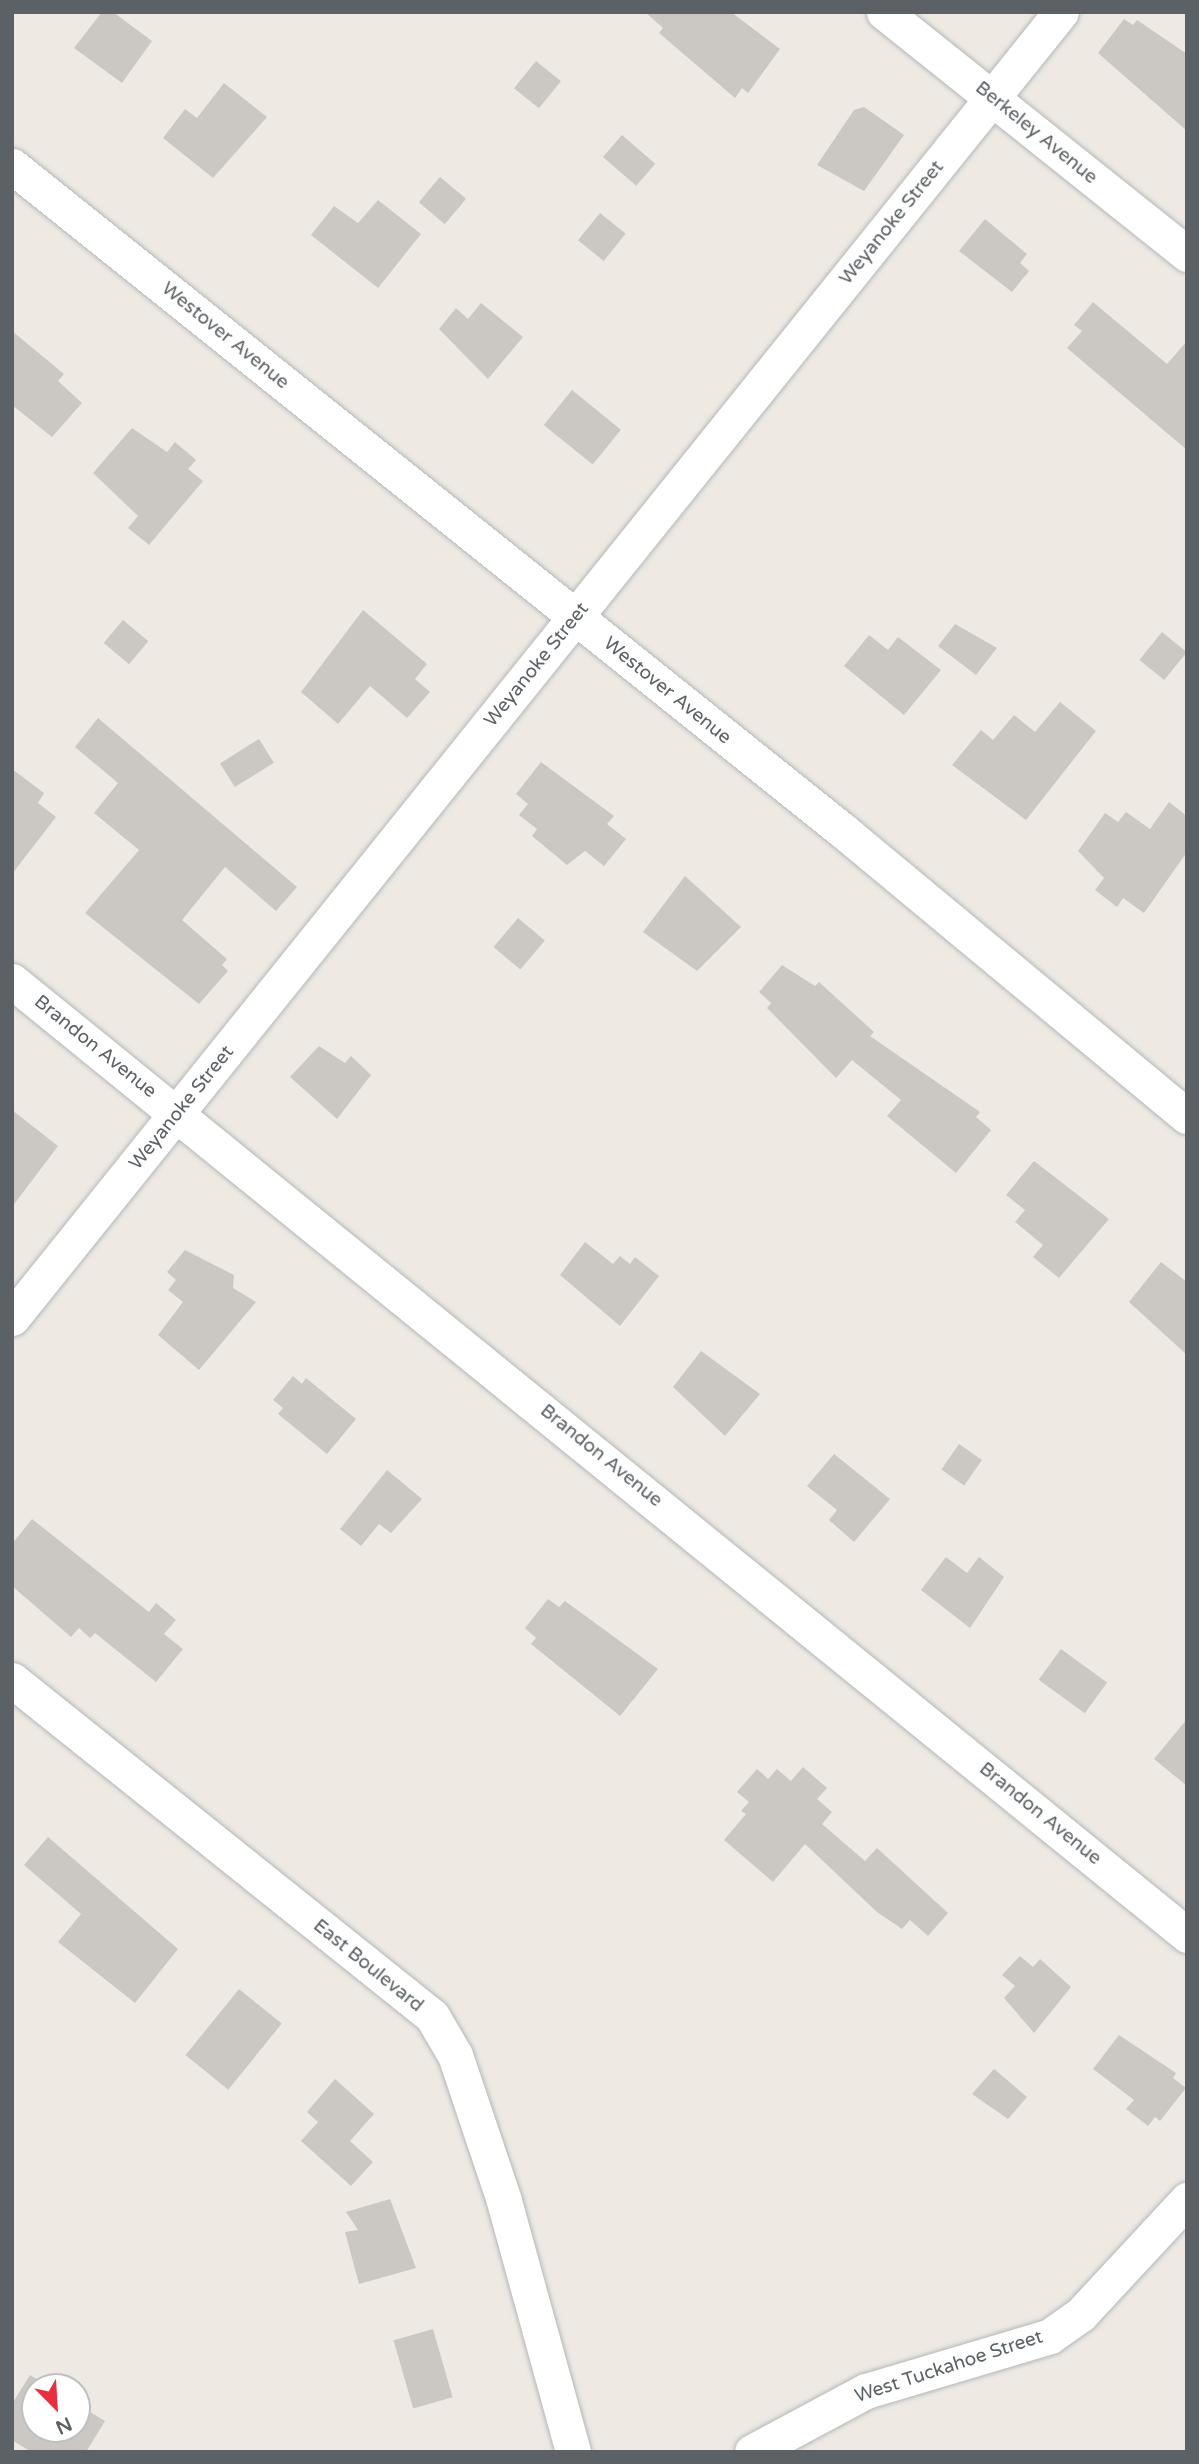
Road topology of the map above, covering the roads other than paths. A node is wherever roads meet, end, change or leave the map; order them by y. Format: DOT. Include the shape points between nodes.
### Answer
graph roads {
  1 [pos="884,12"];
  2 [pos="1060,12"];
  3 [pos="993,97"];
  4 [pos="12,166"];
  5 [pos="1187,254"];
  6 [pos="575,617"];
  7 [pos="12,981"];
  8 [pos="178,1113"];
  9 [pos="1187,1116"];
  10 [pos="12,1318"];
  11 [pos="12,1680"];
  12 [pos="1187,1935"];
  13 [pos="1187,2200"];
  14 [pos="573,2452"];
  15 [pos="752,2452"];
  1 -- 3 [label="street, Berkeley Avenue"];
  2 -- 3 [label="street, Weyanoke Street"];
  3 -- 5 [label="street, Berkeley Avenue"];
  3 -- 6 [label="street, Weyanoke Street"];
  4 -- 6 [label="street, Westover Avenue"];
  6 -- 8 [label="street, Weyanoke Street"];
  6 -- 9 [label="street, Westover Avenue"];
  7 -- 8 [label="street, Brandon Avenue"];
  8 -- 10 [label="street, Weyanoke Street"];
  8 -- 12 [label="street, Brandon Avenue"];
  11 -- 14 [label="street, East Boulevard" via="432,2017 455,2055 504,2201"];
  13 -- 15 [label="street, West Tuckahoe Street" via="1081,2314 1050,2336 866,2391"];
}
